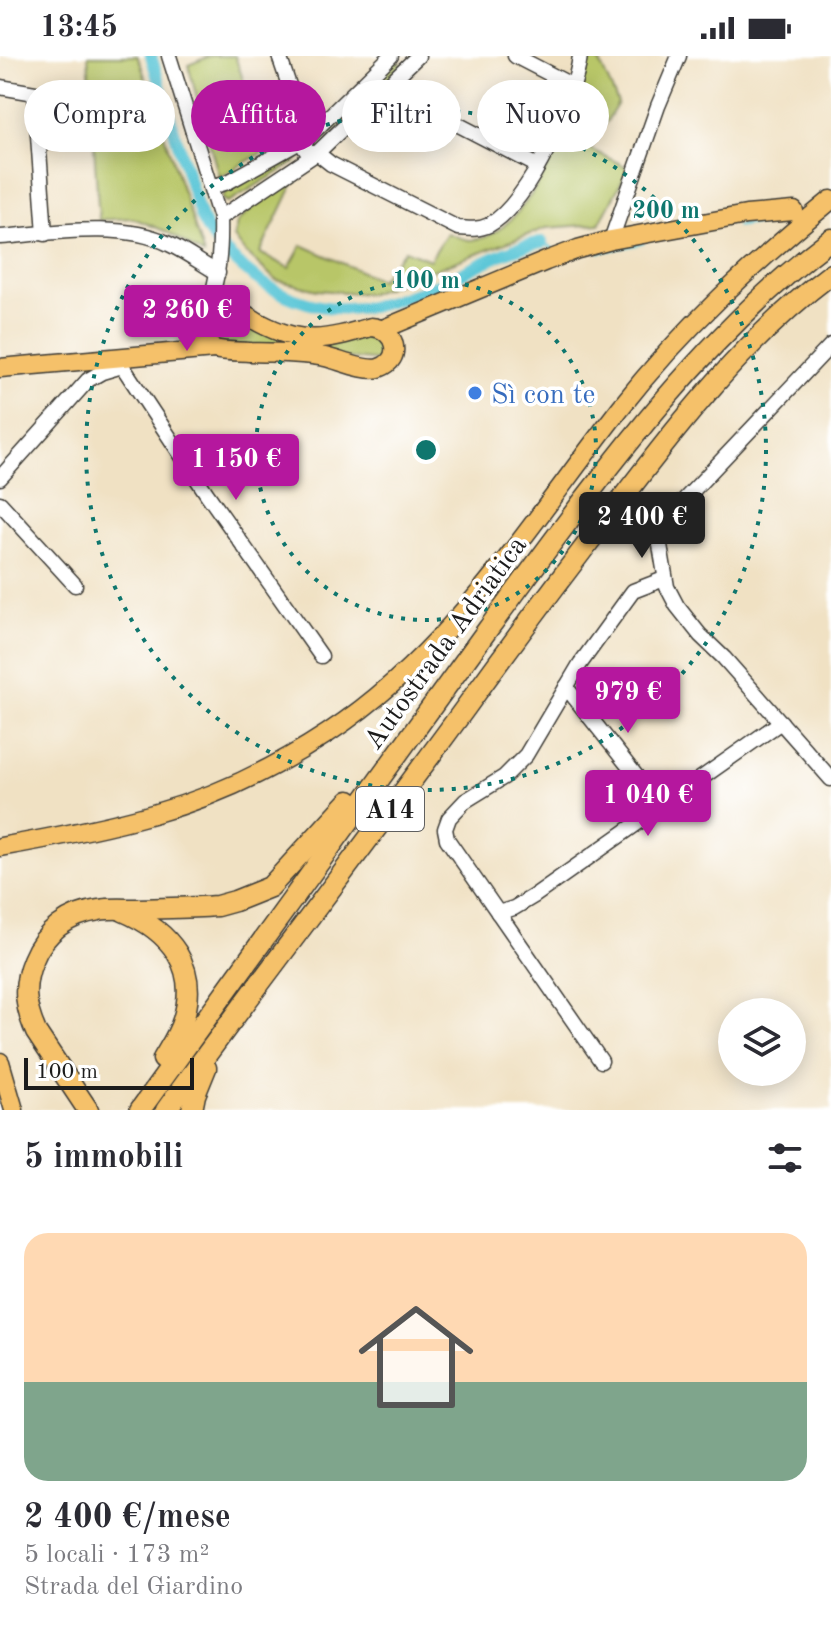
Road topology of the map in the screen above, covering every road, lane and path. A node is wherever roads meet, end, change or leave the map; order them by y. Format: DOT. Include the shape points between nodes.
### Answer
graph roads {
  1 [pos="169,56"];
  2 [pos="279,56"];
  3 [pos="391,56"];
  4 [pos="418,56"];
  5 [pos="515,56"];
  6 [pos="580,56"];
  7 [pos="679,56"];
  8 [pos="287,80"];
  9 [pos="561,80"];
  10 [pos="574,80"];
  11 [pos="0,87"];
  12 [pos="326,119"];
  13 [pos="461,126"];
  14 [pos="282,152"];
  15 [pos="545,152"];
  16 [pos="317,153"];
  17 [pos="538,166"];
  18 [pos="211,187"];
  19 [pos="831,200"];
  20 [pos="794,211"];
  21 [pos="220,218"];
  22 [pos="45,234"];
  23 [pos="0,237"];
  24 [pos="831,239"];
  25 [pos="611,240"];
  26 [pos="831,274"];
  27 [pos="217,279"];
  28 [pos="227,306"];
  29 [pos="204,321"];
  30 [pos="388,336"];
  31 [pos="831,345"];
  32 [pos="214,349"];
  33 [pos="184,352"];
  34 [pos="120,362"];
  35 [pos="0,368"];
  36 [pos="0,478"];
  37 [pos="0,503"];
  38 [pos="664,579"];
  39 [pos="75,585"];
  40 [pos="321,656"];
  41 [pos="566,687"];
  42 [pos="781,722"];
  43 [pos="409,737"];
  44 [pos="831,779"];
  45 [pos="660,806"];
  46 [pos="0,847"];
  47 [pos="119,910"];
  48 [pos="498,913"];
  49 [pos="235,1014"];
  50 [pos="601,1061"];
  51 [pos="0,1062"];
  52 [pos="14,1110"];
  53 [pos="88,1110"];
  54 [pos="138,1110"];
  55 [pos="166,1110"];
  56 [pos="192,1110"];
  1 -- 18 [label="street"];
  2 -- 8 [label="street"];
  3 -- 12 [label="street"];
  4 -- 16 [label="street"];
  5 -- 9 [label="street"];
  6 -- 10 [label="street"];
  7 -- 25 [label="street"];
  11 -- 22 [label="street" via="35,93"];
  13 -- 17 [label="street"];
  14 -- 18 [label="street"];
  15 -- 17 [label="street"];
  16 -- 17 [label="street" via="458,228 472,230 499,218"];
  16 -- 21 [label="street"];
  18 -- 21 [label="street"];
  19 -- 46 [label="main road" via="769,250 671,347 496,572 382,691 329,732 210,795 155,814"];
  20 -- 25 [label="main road"];
  21 -- 27 [label="street"];
  22 -- 23 [label="street"];
  22 -- 27 [label="street" via="96,231 148,237 168,243"];
  24 -- 43 [label="highway, Autostrada Adriatica / A14" via="750,308 643,426"];
  25 -- 30 [label="main road" via="546,261 408,320"];
  26 -- 49 [label="highway, Autostrada Adriatica / A14" via="768,328 665,441"];
  27 -- 28 [label="street"];
  27 -- 29 [label="street"];
  28 -- 29 [label="main road"];
  28 -- 30 [label="main road" via="283,333 311,340 371,327"];
  29 -- 32 [label="main road" via="205,341"];
  29 -- 33 [label="main road"];
  30 -- 32 [label="main road" via="391,359 371,369 309,354"];
  31 -- 38 [label="street" via="665,526 660,545"];
  32 -- 33 [label="main road"];
  33 -- 34 [label="main road"];
  34 -- 35 [label="main road"];
  34 -- 36 [label="street" via="88,380"];
  34 -- 40 [label="street"];
  37 -- 39 [label="street"];
  38 -- 41 [label="street" via="633,591"];
  38 -- 42 [label="street" via="700,635"];
  41 -- 45 [label="street"];
  41 -- 48 [label="street" via="526,755 504,777 465,801 445,829"];
  42 -- 44 [label="street"];
  42 -- 45 [label="street"];
  43 -- 47 [label="highway" via="270,887 217,906"];
  43 -- 54 [label="highway, Autostrada Adriatica / A14"];
  45 -- 48 [label="street" via="534,896"];
  47 -- 53 [label="highway" via="66,920 43,940 25,986 36,1032"];
  47 -- 54 [label="highway" via="168,940 184,965 188,985 182,1024"];
  48 -- 50 [label="street"];
  49 -- 55 [label="highway, Autostrada Adriatica / A14"];
  49 -- 56 [label="highway" via="204,1072"];
  51 -- 52 [label="main road"];
}
